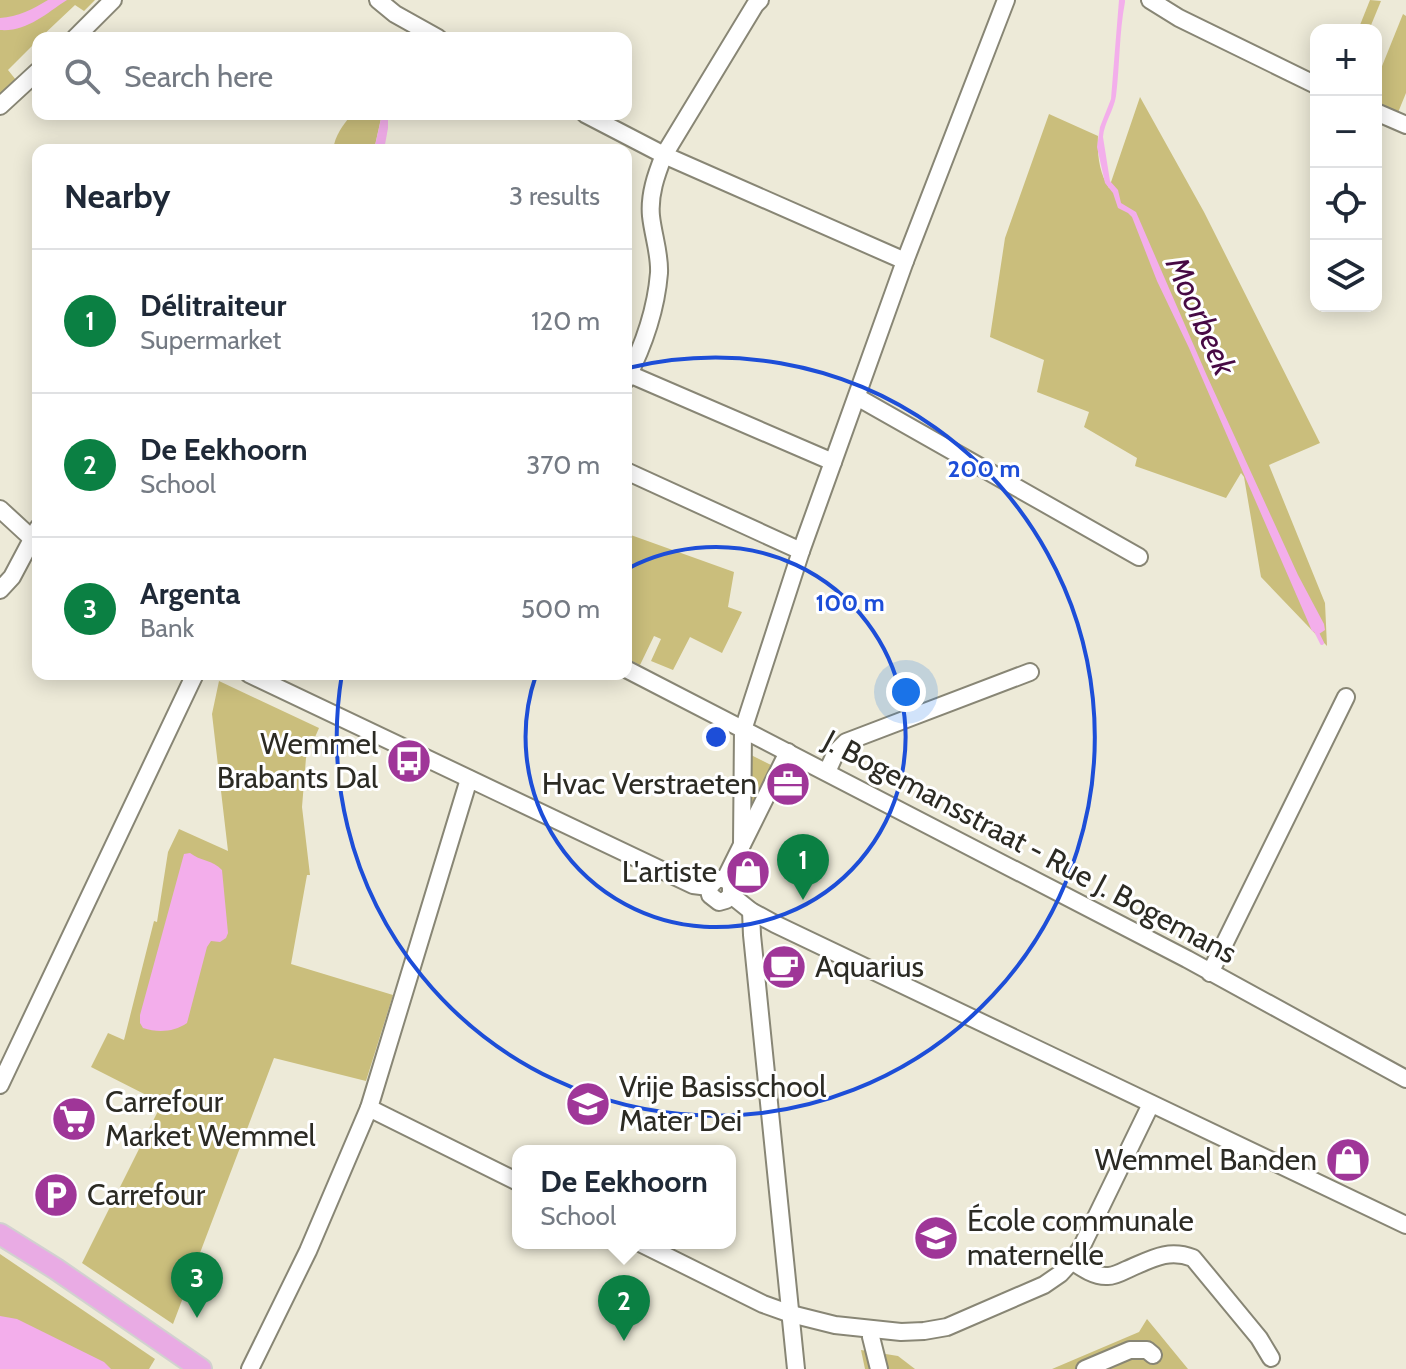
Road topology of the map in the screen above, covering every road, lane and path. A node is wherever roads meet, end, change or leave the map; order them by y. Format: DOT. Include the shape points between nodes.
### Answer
graph roads {
  1 [pos="113,0"];
  2 [pos="378,0"];
  3 [pos="760,0"];
  4 [pos="1006,0"];
  5 [pos="1150,0"];
  6 [pos="81,32"];
  7 [pos="427,32"];
  8 [pos="32,77"];
  9 [pos="1310,82"];
  10 [pos="0,106"];
  11 [pos="1382,115"];
  12 [pos="597,120"];
  13 [pos="1406,125"];
  14 [pos="664,155"];
  15 [pos="905,261"];
  16 [pos="632,368"];
  17 [pos="632,379"];
  18 [pos="857,397"];
  19 [pos="833,462"];
  20 [pos="632,474"];
  21 [pos="0,509"];
  22 [pos="32,534"];
  23 [pos="32,544"];
  24 [pos="801,551"];
  25 [pos="1139,557"];
  26 [pos="0,590"];
  27 [pos="632,672"];
  28 [pos="1030,672"];
  29 [pos="192,680"];
  30 [pos="262,680"];
  31 [pos="1346,697"];
  32 [pos="743,730"];
  33 [pos="788,752"];
  34 [pos="827,772"];
  35 [pos="469,779"];
  36 [pos="742,844"];
  37 [pos="728,887"];
  38 [pos="751,911"];
  39 [pos="1210,973"];
  40 [pos="1406,1079"];
  41 [pos="0,1085"];
  42 [pos="1151,1104"];
  43 [pos="369,1108"];
  44 [pos="512,1179"];
  45 [pos="1406,1225"];
  46 [pos="0,1234"];
  47 [pos="652,1249"];
  48 [pos="1072,1261"];
  49 [pos="791,1314"];
  50 [pos="871,1337"];
  51 [pos="1153,1355"];
  52 [pos="1271,1358"];
  53 [pos="201,1369"];
  54 [pos="250,1369"];
  55 [pos="796,1369"];
  56 [pos="879,1369"];
  57 [pos="1085,1369"];
  1 -- 6 [label="street"];
  2 -- 7 [label="street"];
  3 -- 14 [label="street"];
  4 -- 15 [label="street"];
  5 -- 9 [label="street"];
  8 -- 10 [label="street"];
  11 -- 13 [label="street"];
  12 -- 14 [label="street"];
  14 -- 15 [label="street"];
  14 -- 16 [label="street" via="654,180 651,213 659,270 653,307"];
  15 -- 18 [label="street"];
  17 -- 19 [label="street"];
  18 -- 19 [label="street"];
  18 -- 25 [label="street"];
  19 -- 24 [label="street"];
  20 -- 24 [label="street"];
  21 -- 22 [label="street"];
  23 -- 26 [label="street"];
  24 -- 32 [label="street"];
  27 -- 32 [label="street, J. Bogemansstraat - Rue J. Bogemans"];
  28 -- 34 [label="street" via="846,742"];
  29 -- 41 [label="street"];
  30 -- 35 [label="street"];
  31 -- 39 [label="street"];
  32 -- 33 [label="street, J. Bogemansstraat - Rue J. Bogemans"];
  32 -- 36 [label="street"];
  33 -- 34 [label="street, J. Bogemansstraat - Rue J. Bogemans"];
  33 -- 36 [label="street"];
  34 -- 39 [label="street, J. Bogemansstraat - Rue J. Bogemans"];
  35 -- 37 [label="street" via="693,885 709,887 717,879"];
  35 -- 43 [label="street"];
  36 -- 37 [label="street"];
  37 -- 38 [label="street"];
  38 -- 42 [label="street"];
  38 -- 49 [label="street"];
  39 -- 40 [label="street, J. Bogemansstraat - Rue J. Bogemans"];
  42 -- 45 [label="street"];
  42 -- 48 [label="street"];
  43 -- 44 [label="street"];
  43 -- 54 [label="street"];
  46 -- 53 [label="main road"];
  47 -- 49 [label="street"];
  48 -- 49 [label="street" via="1044,1285 947,1327 871,1330"];
  48 -- 52 [label="street" via="1111,1277 1165,1255 1193,1258"];
  49 -- 55 [label="street"];
  50 -- 56 [label="street"];
  51 -- 57 [label="street" via="1130,1350"];
}
